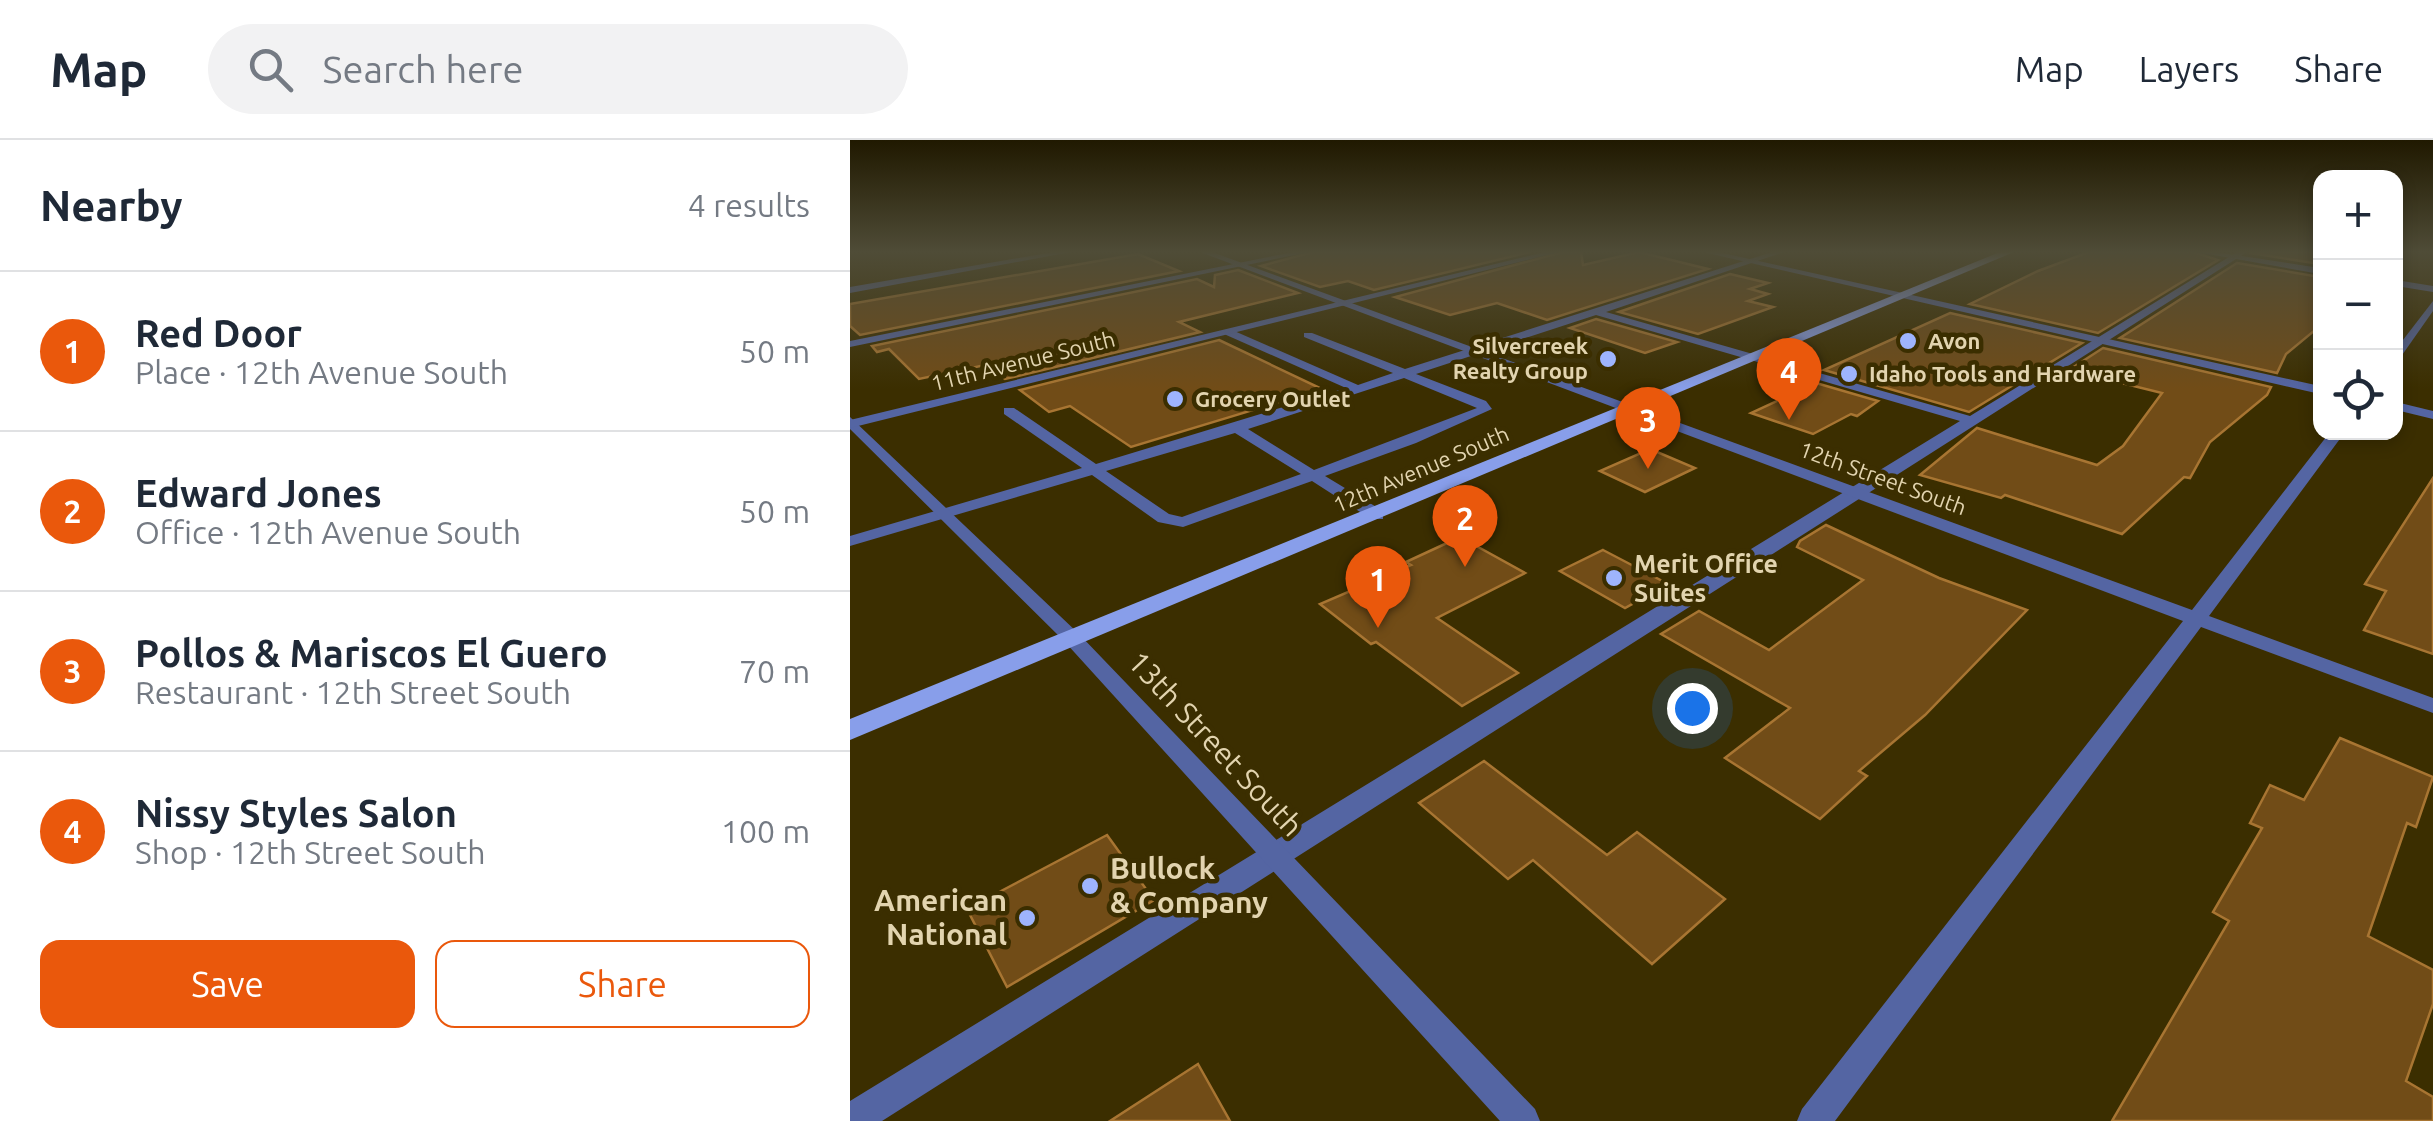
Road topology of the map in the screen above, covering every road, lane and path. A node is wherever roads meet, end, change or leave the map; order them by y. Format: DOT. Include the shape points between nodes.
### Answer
graph roads {
  1 [pos="1078,298"];
  2 [pos="1325,298"];
  3 [pos="1367,298"];
  4 [pos="1635,298"];
  5 [pos="1897,298"];
  6 [pos="1909,298"];
  7 [pos="2170,298"];
  8 [pos="1341,304"];
  9 [pos="2433,304"];
  10 [pos="1594,311"];
  11 [pos="1658,330"];
  12 [pos="1228,332"];
  13 [pos="1308,335"];
  14 [pos="2102,341"];
  15 [pos="850,344"];
  16 [pos="1711,344"];
  17 [pos="2400,350"];
  18 [pos="1470,351"];
  19 [pos="1690,352"];
  20 [pos="1757,356"];
  21 [pos="1736,365"];
  22 [pos="1403,373"];
  23 [pos="2313,388"];
  24 [pos="1358,389"];
  25 [pos="2403,408"];
  26 [pos="1632,409"];
  27 [pos="1009,410"];
  28 [pos="2433,415"];
  29 [pos="1974,422"];
  30 [pos="851,423"];
  31 [pos="1237,428"];
  32 [pos="2332,440"];
  33 [pos="1098,469"];
  34 [pos="1313,476"];
  35 [pos="1859,493"];
  36 [pos="941,512"];
  37 [pos="1377,515"];
  38 [pos="850,541"];
  39 [pos="2196,619"];
  40 [pos="1072,638"];
  41 [pos="2433,706"];
  42 [pos="850,730"];
  43 [pos="1278,858"];
  44 [pos="850,1121"];
  45 [pos="1523,1121"];
  46 [pos="1814,1121"];
  1 -- 15 [label="street"];
  2 -- 8 [label="street, 12th Street South"];
  3 -- 8 [label="street, 11th Avenue South"];
  4 -- 10 [label="street"];
  5 -- 20 [label="main road, 12th Avenue South"];
  6 -- 14 [label="street"];
  7 -- 14 [label="street"];
  8 -- 12 [label="street, 11th Avenue South"];
  8 -- 18 [label="street, 12th Street South"];
  9 -- 17 [label="street"];
  10 -- 11 [label="street"];
  10 -- 18 [label="street"];
  11 -- 16 [label="street"];
  11 -- 19 [label="street" via="1637,338"];
  12 -- 24 [label="street"];
  12 -- 30 [label="street, 11th Avenue South"];
  13 -- 22 [label="street"];
  14 -- 23 [label="street"];
  14 -- 29 [label="street"];
  16 -- 19 [label="street"];
  16 -- 20 [label="street"];
  18 -- 22 [label="street"];
  18 -- 26 [label="street, 12th Street South"];
  19 -- 21 [label="street"];
  20 -- 21 [label="main road, 12th Avenue South"];
  20 -- 29 [label="street"];
  21 -- 26 [label="main road, 12th Avenue South"];
  22 -- 24 [label="street"];
  22 -- 34 [label="street" via="1484,409"];
  24 -- 31 [label="street"];
  25 -- 28 [label="street"];
  26 -- 35 [label="street, 12th Street South"];
  26 -- 37 [label="main road, 12th Avenue South"];
  27 -- 33 [label="street"];
  29 -- 35 [label="street"];
  30 -- 36 [label="street, 13th Street South"];
  31 -- 33 [label="street"];
  31 -- 34 [label="street"];
  32 -- 39 [label="street"];
  33 -- 34 [label="street" via="1164,518 1183,522"];
  33 -- 36 [label="street"];
  34 -- 37 [label="street"];
  35 -- 39 [label="street, 12th Street South"];
  35 -- 43 [label="street"];
  36 -- 38 [label="street"];
  36 -- 40 [label="street, 13th Street South"];
  37 -- 40 [label="main road, 12th Avenue South"];
  39 -- 41 [label="street, 12th Street South"];
  39 -- 46 [label="street"];
  40 -- 42 [label="main road, 12th Avenue South"];
  40 -- 43 [label="street, 13th Street South"];
  43 -- 44 [label="street"];
  43 -- 45 [label="street, 13th Street South"];
}
